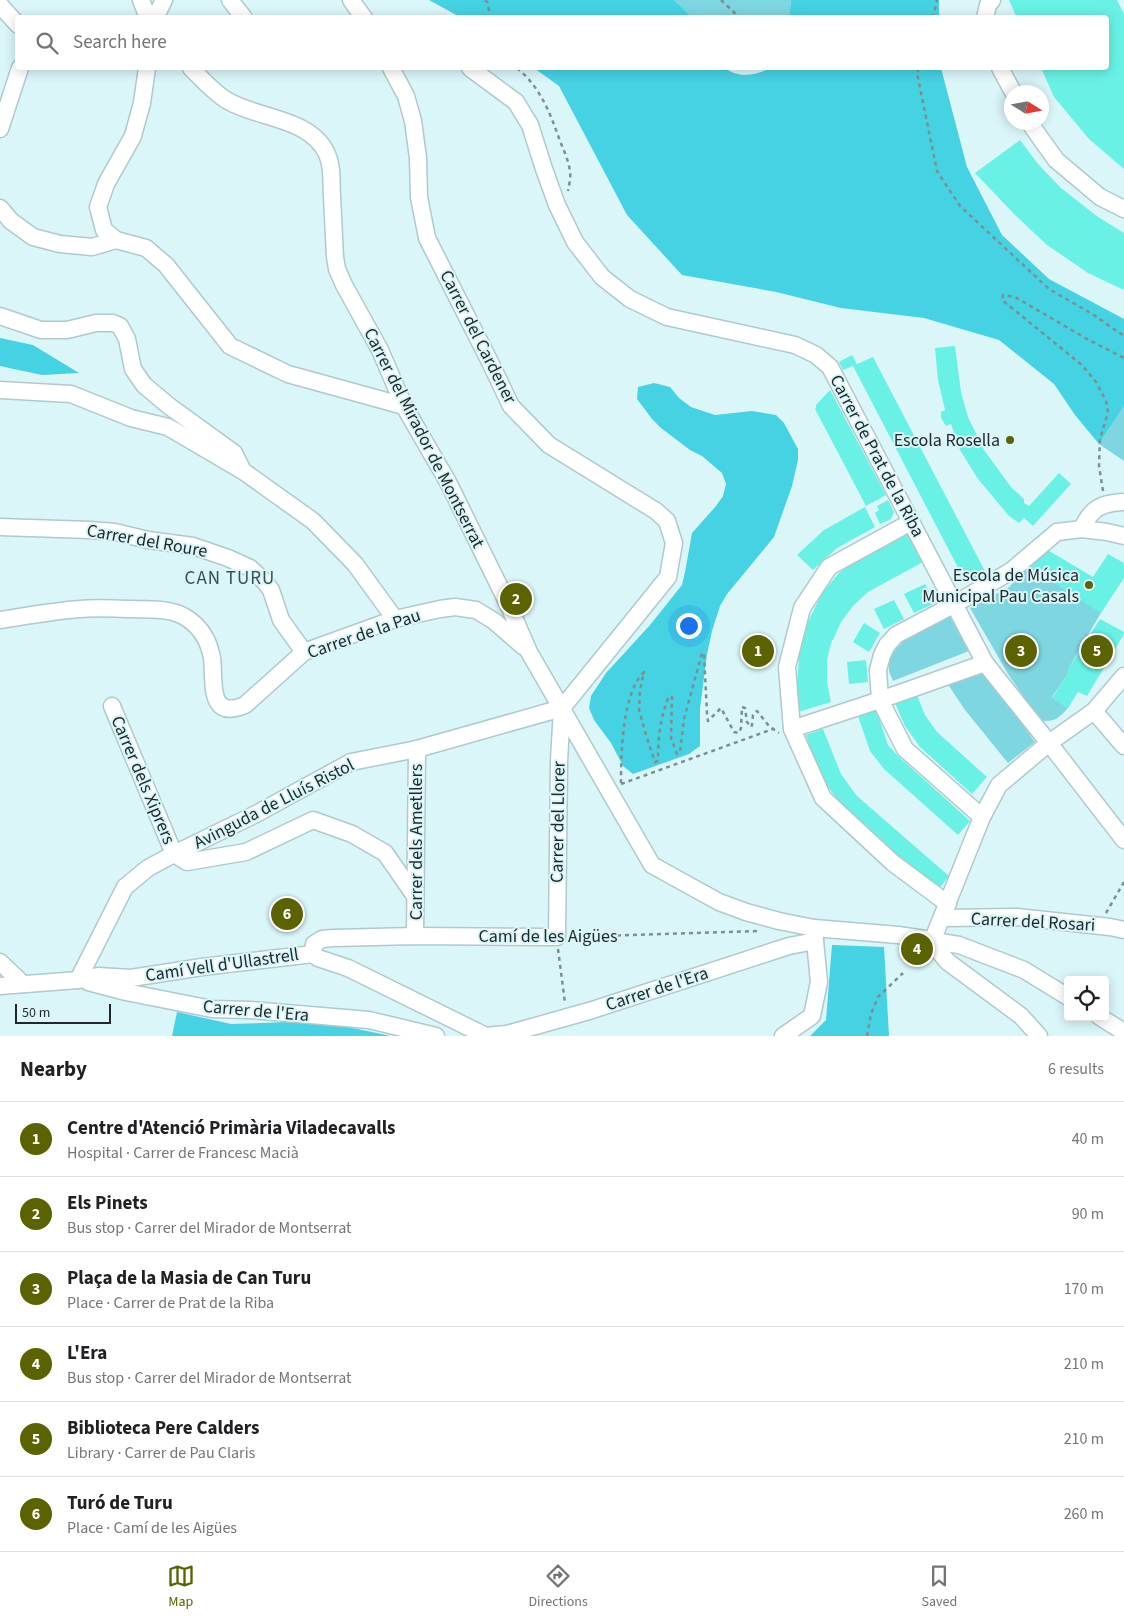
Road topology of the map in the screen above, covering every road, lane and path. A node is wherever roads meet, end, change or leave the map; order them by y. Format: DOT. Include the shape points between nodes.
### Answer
graph roads {
  1 [pos="141,0"];
  2 [pos="151,0"];
  3 [pos="164,0"];
  4 [pos="230,0"];
  5 [pos="351,0"];
  6 [pos="485,0"];
  7 [pos="721,0"];
  8 [pos="937,0"];
  9 [pos="992,0"];
  10 [pos="2,10"];
  11 [pos="149,15"];
  12 [pos="151,15"];
  13 [pos="153,15"];
  14 [pos="242,15"];
  15 [pos="362,15"];
  16 [pos="490,15"];
  17 [pos="737,15"];
  18 [pos="934,15"];
  19 [pos="986,15"];
  20 [pos="15,22"];
  21 [pos="19,70"];
  22 [pos="147,70"];
  23 [pos="193,70"];
  24 [pos="392,70"];
  25 [pos="473,70"];
  26 [pos="519,70"];
  27 [pos="919,70"];
  28 [pos="1001,70"];
  29 [pos="1009,85"];
  30 [pos="0,129"];
  31 [pos="1035,130"];
  32 [pos="557,205"];
  33 [pos="0,208"];
  34 [pos="1124,209"];
  35 [pos="116,240"];
  36 [pos="0,316"];
  37 [pos="1124,336"];
  38 [pos="1124,358"];
  39 [pos="0,390"];
  40 [pos="404,406"];
  41 [pos="243,471"];
  42 [pos="1124,502"];
  43 [pos="1103,505"];
  44 [pos="1124,512"];
  45 [pos="911,522"];
  46 [pos="0,527"];
  47 [pos="1082,529"];
  48 [pos="1124,536"];
  49 [pos="955,604"];
  50 [pos="395,619"];
  51 [pos="0,620"];
  52 [pos="304,652"];
  53 [pos="529,652"];
  54 [pos="985,663"];
  55 [pos="1124,676"];
  56 [pos="880,700"];
  57 [pos="112,706"];
  58 [pos="562,708"];
  59 [pos="1094,711"];
  60 [pos="772,729"];
  61 [pos="788,733"];
  62 [pos="1049,743"];
  63 [pos="1124,746"];
  64 [pos="416,749"];
  65 [pos="677,753"];
  66 [pos="656,761"];
  67 [pos="680,762"];
  68 [pos="660,769"];
  69 [pos="621,784"];
  70 [pos="617,788"];
  71 [pos="982,817"];
  72 [pos="1124,840"];
  73 [pos="174,854"];
  74 [pos="1124,882"];
  75 [pos="415,896"];
  76 [pos="945,911"];
  77 [pos="1098,926"];
  78 [pos="1124,930"];
  79 [pos="763,931"];
  80 [pos="814,934"];
  81 [pos="415,936"];
  82 [pos="557,937"];
  83 [pos="934,941"];
  84 [pos="313,954"];
  85 [pos="0,962"];
  86 [pos="903,973"];
  87 [pos="78,980"];
  88 [pos="23,984"];
  89 [pos="0,986"];
  90 [pos="1064,995"];
  91 [pos="567,1017"];
  92 [pos="1106,1021"];
  93 [pos="1124,1032"];
  94 [pos="436,1036"];
  95 [pos="486,1036"];
  96 [pos="784,1036"];
  97 [pos="867,1036"];
  98 [pos="1039,1036"];
  1 -- 11 [label="street"];
  2 -- 12 [label="street"];
  3 -- 13 [label="street"];
  4 -- 14 [label="street"];
  5 -- 15 [label="street"];
  6 -- 16 [label="path"];
  7 -- 17 [label="path"];
  8 -- 18 [label="path"];
  9 -- 19 [label="street"];
  10 -- 20 [label="street"];
  21 -- 30 [label="street"];
  22 -- 35 [label="street" via="133,136 106,184 98,207 104,230"];
  23 -- 40 [label="street, Carrer del Mirador de Montserrat" via="228,101 303,129 322,145 331,170 337,269 380,350"];
  24 -- 58 [label="street, Carrer del Cardener" via="406,96 413,121 419,197 427,238 511,406 549,445 656,511 667,521 674,543 668,578"];
  25 -- 32 [label="street, Carrer de Prat de la Riba" via="516,102 530,125"];
  26 -- 32 [label="path" via="541,95 568,164 567,196 563,204"];
  27 -- 37 [label="path" via="937,170 960,206 1049,289"];
  28 -- 29 [label="street"];
  31 -- 34 [label="street" via="1056,160 1100,197"];
  32 -- 45 [label="street, Carrer de Prat de la Riba" via="575,242 602,277 630,299 667,318 795,345 816,355 830,367"];
  33 -- 35 [label="street" via="10,221 33,237 92,247"];
  35 -- 40 [label="street" via="146,248 166,265 230,346 288,374"];
  36 -- 41 [label="street" via="41,330 67,330 96,323 120,326 127,339 133,369 144,385 234,453"];
  38 -- 43 [label="path" via="1015,297 1003,295 1002,300 1082,365 1106,401 1108,412 1100,439 1099,466"];
  39 -- 41 [label="street" via="71,394 131,418 168,427"];
  40 -- 53 [label="street, Carrer del Mirador de Montserrat" via="448,482"];
  41 -- 50 [label="street" via="313,520 355,564"];
  42 -- 43 [label="street"];
  43 -- 44 [label="street"];
  43 -- 47 [label="street" via="1087,518"];
  45 -- 49 [label="street, Carrer de Prat de la Riba"];
  45 -- 61 [label="street" via="829,567 802,608 787,667"];
  46 -- 52 [label="street, Carrer del Roure" via="115,532 193,546 228,558 250,568 265,582 281,620"];
  47 -- 48 [label="street"];
  47 -- 49 [label="street" via="1057,532 1011,571"];
  49 -- 54 [label="street, Carrer de Prat de la Riba"];
  49 -- 56 [label="street" via="896,635 887,645 878,670"];
  50 -- 52 [label="street, Carrer de la Pau"];
  50 -- 53 [label="street, Carrer de la Pau" via="466,607 485,614"];
  51 -- 52 [label="street, Carrer de la Pau" via="81,609 157,610 178,614 204,635 212,657 216,702 228,709 245,705"];
  53 -- 58 [label="street, Carrer del Mirador de Montserrat"];
  54 -- 56 [label="street"];
  54 -- 62 [label="street, Carrer de Prat de la Riba"];
  55 -- 59 [label="street"];
  56 -- 61 [label="street"];
  56 -- 71 [label="street" via="905,749"];
  57 -- 73 [label="street, Carrer dels Xiprers"];
  58 -- 64 [label="street, Avinguda de Lluís Ristol"];
  58 -- 80 [label="street, Carrer del Mirador de Montserrat" via="652,865 720,902"];
  58 -- 82 [label="street, Carrer del Llorer"];
  59 -- 62 [label="street"];
  59 -- 63 [label="street"];
  60 -- 61 [label="path"];
  60 -- 65 [label="path" via="757,710 751,727 747,722 746,708 742,707 739,733 734,732 721,708 708,720 702,653 684,719 680,752"];
  60 -- 67 [label="path"];
  61 -- 76 [label="street" via="823,798"];
  62 -- 71 [label="street" via="999,785"];
  62 -- 72 [label="street, Carrer de Prat de la Riba"];
  64 -- 73 [label="street, Avinguda de Lluís Ristol" via="351,762"];
  64 -- 75 [label="street, Carrer dels Ametllers"];
  65 -- 66 [label="path" via="672,738 672,697 669,696 658,734"];
  65 -- 67 [label="path"];
  66 -- 68 [label="path"];
  66 -- 69 [label="path" via="639,710 644,672 630,698 622,748"];
  67 -- 68 [label="path"];
  68 -- 69 [label="path"];
  69 -- 70 [label="path"];
  71 -- 76 [label="street"];
  73 -- 75 [label="street" via="188,862 246,852 314,820 352,834 385,853"];
  73 -- 87 [label="street, Avinguda de Lluís Ristol" via="125,886"];
  74 -- 77 [label="path, Carrer del Rosari"];
  75 -- 81 [label="street, Carrer dels Ametllers"];
  76 -- 77 [label="street, Carrer del Rosari"];
  76 -- 83 [label="street"];
  77 -- 78 [label="street, Carrer del Rosari"];
  79 -- 82 [label="path, Camí de les Aigües"];
  80 -- 83 [label="street, Carrer del Mirador de Montserrat" via="898,935"];
  80 -- 91 [label="street, Carrer de l'Era" via="789,946"];
  80 -- 96 [label="street" via="819,982 812,1016"];
  81 -- 82 [label="street, Camí de les Aigües"];
  81 -- 84 [label="street, Camí de les Aigües" via="322,939 314,944"];
  82 -- 91 [label="path"];
  83 -- 90 [label="street, Carrer del Mirador de Montserrat" via="959,945 1024,970"];
  83 -- 98 [label="street" via="948,962 1022,1016"];
  84 -- 87 [label="street, Camí Vell d'Ullastrell" via="202,966 131,978 98,976"];
  84 -- 95 [label="street, Camí Vell d'Ullastrell"];
  85 -- 88 [label="street"];
  86 -- 97 [label="path" via="878,997"];
  87 -- 88 [label="street, Camí Vell d'Ullastrell"];
  87 -- 94 [label="street, Carrer de l'Era" via="212,1009 369,1020"];
  88 -- 89 [label="street, Camí Vell d'Ullastrell"];
  91 -- 95 [label="street, Carrer de l'Era" via="507,1034"];
  92 -- 93 [label="street"];
}
